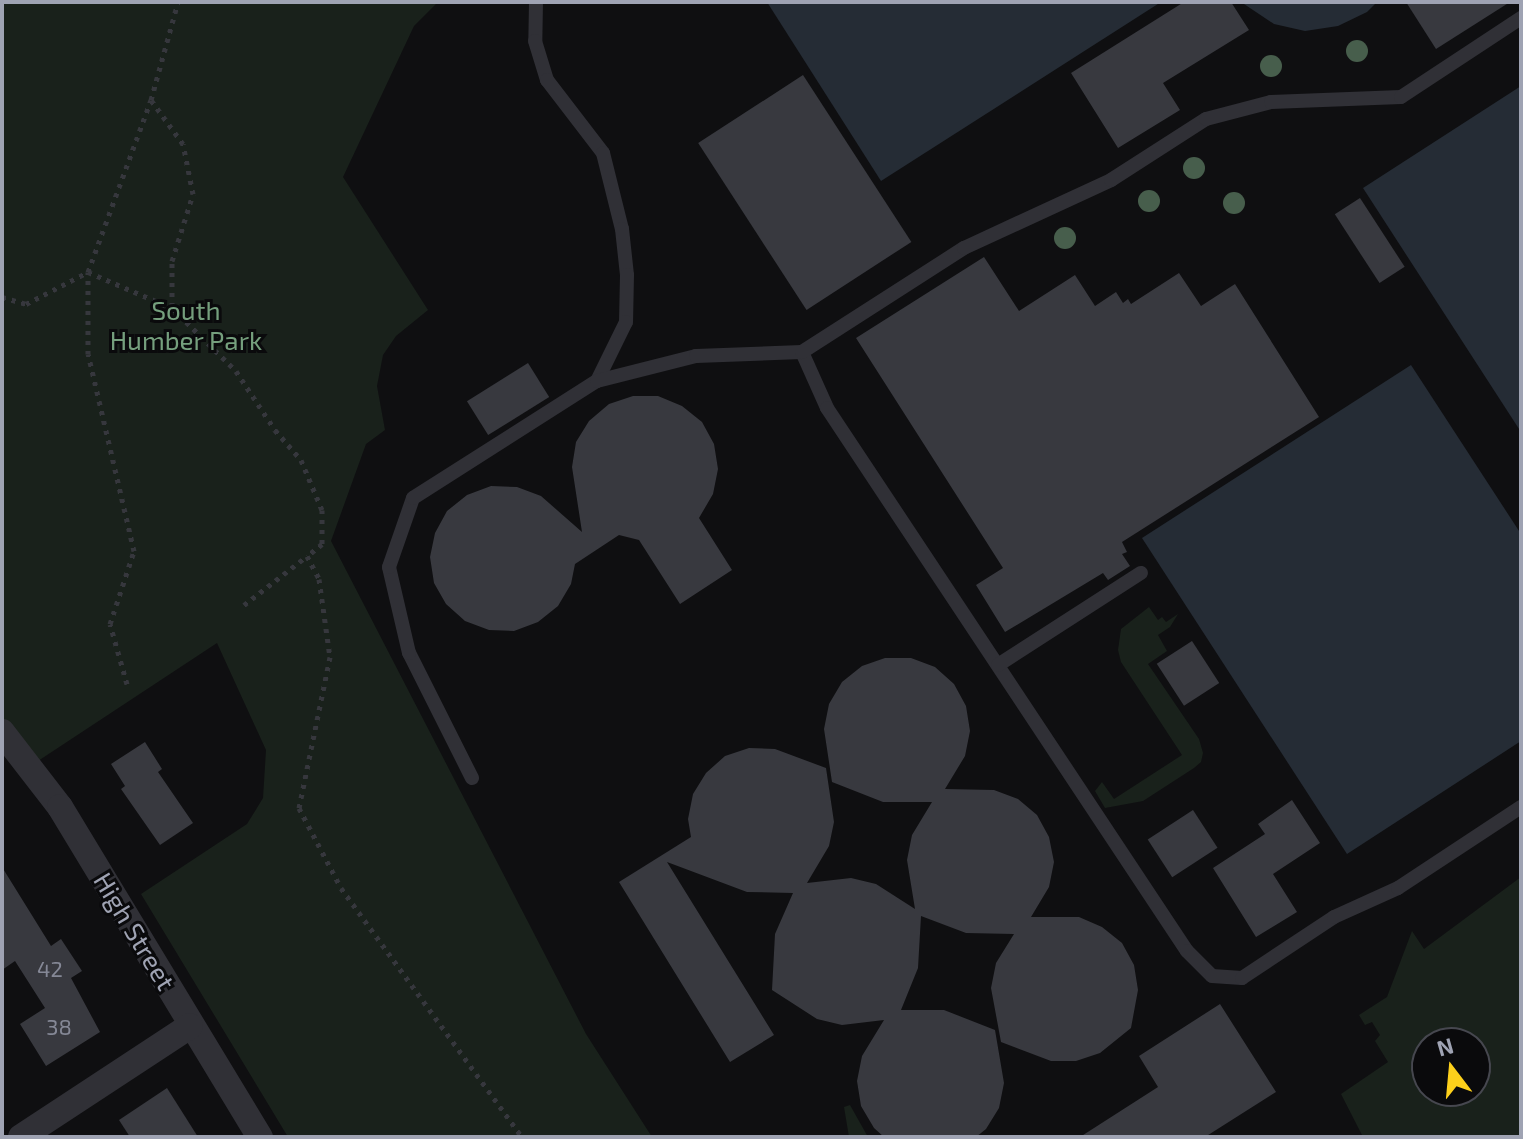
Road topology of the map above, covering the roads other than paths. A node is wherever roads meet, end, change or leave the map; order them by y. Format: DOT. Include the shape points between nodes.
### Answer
graph roads {
  1 [pos="536,2"];
  2 [pos="1521,18"];
  3 [pos="802,352"];
  4 [pos="597,381"];
  5 [pos="1141,573"];
  6 [pos="998,665"];
  7 [pos="2,732"];
  8 [pos="472,778"];
  9 [pos="1521,807"];
  10 [pos="190,1026"];
  11 [pos="21,1137"];
  12 [pos="260,1137"];
  1 -- 4 [label="lane" via="535,41 547,80 603,153 622,229 626,322"];
  2 -- 3 [label="lane" via="1400,97 1271,102 1206,119 1111,180 964,248"];
  3 -- 4 [label="lane" via="696,356"];
  3 -- 6 [label="lane" via="827,408"];
  4 -- 8 [label="lane" via="413,498 389,567 409,653"];
  5 -- 6 [label="lane"];
  6 -- 9 [label="lane" via="1187,951 1212,976 1242,978 1334,917 1398,888"];
  7 -- 10 [label="street, High Street" via="60,807"];
  10 -- 11 [label="street"];
  10 -- 12 [label="street, High Street"];
}
